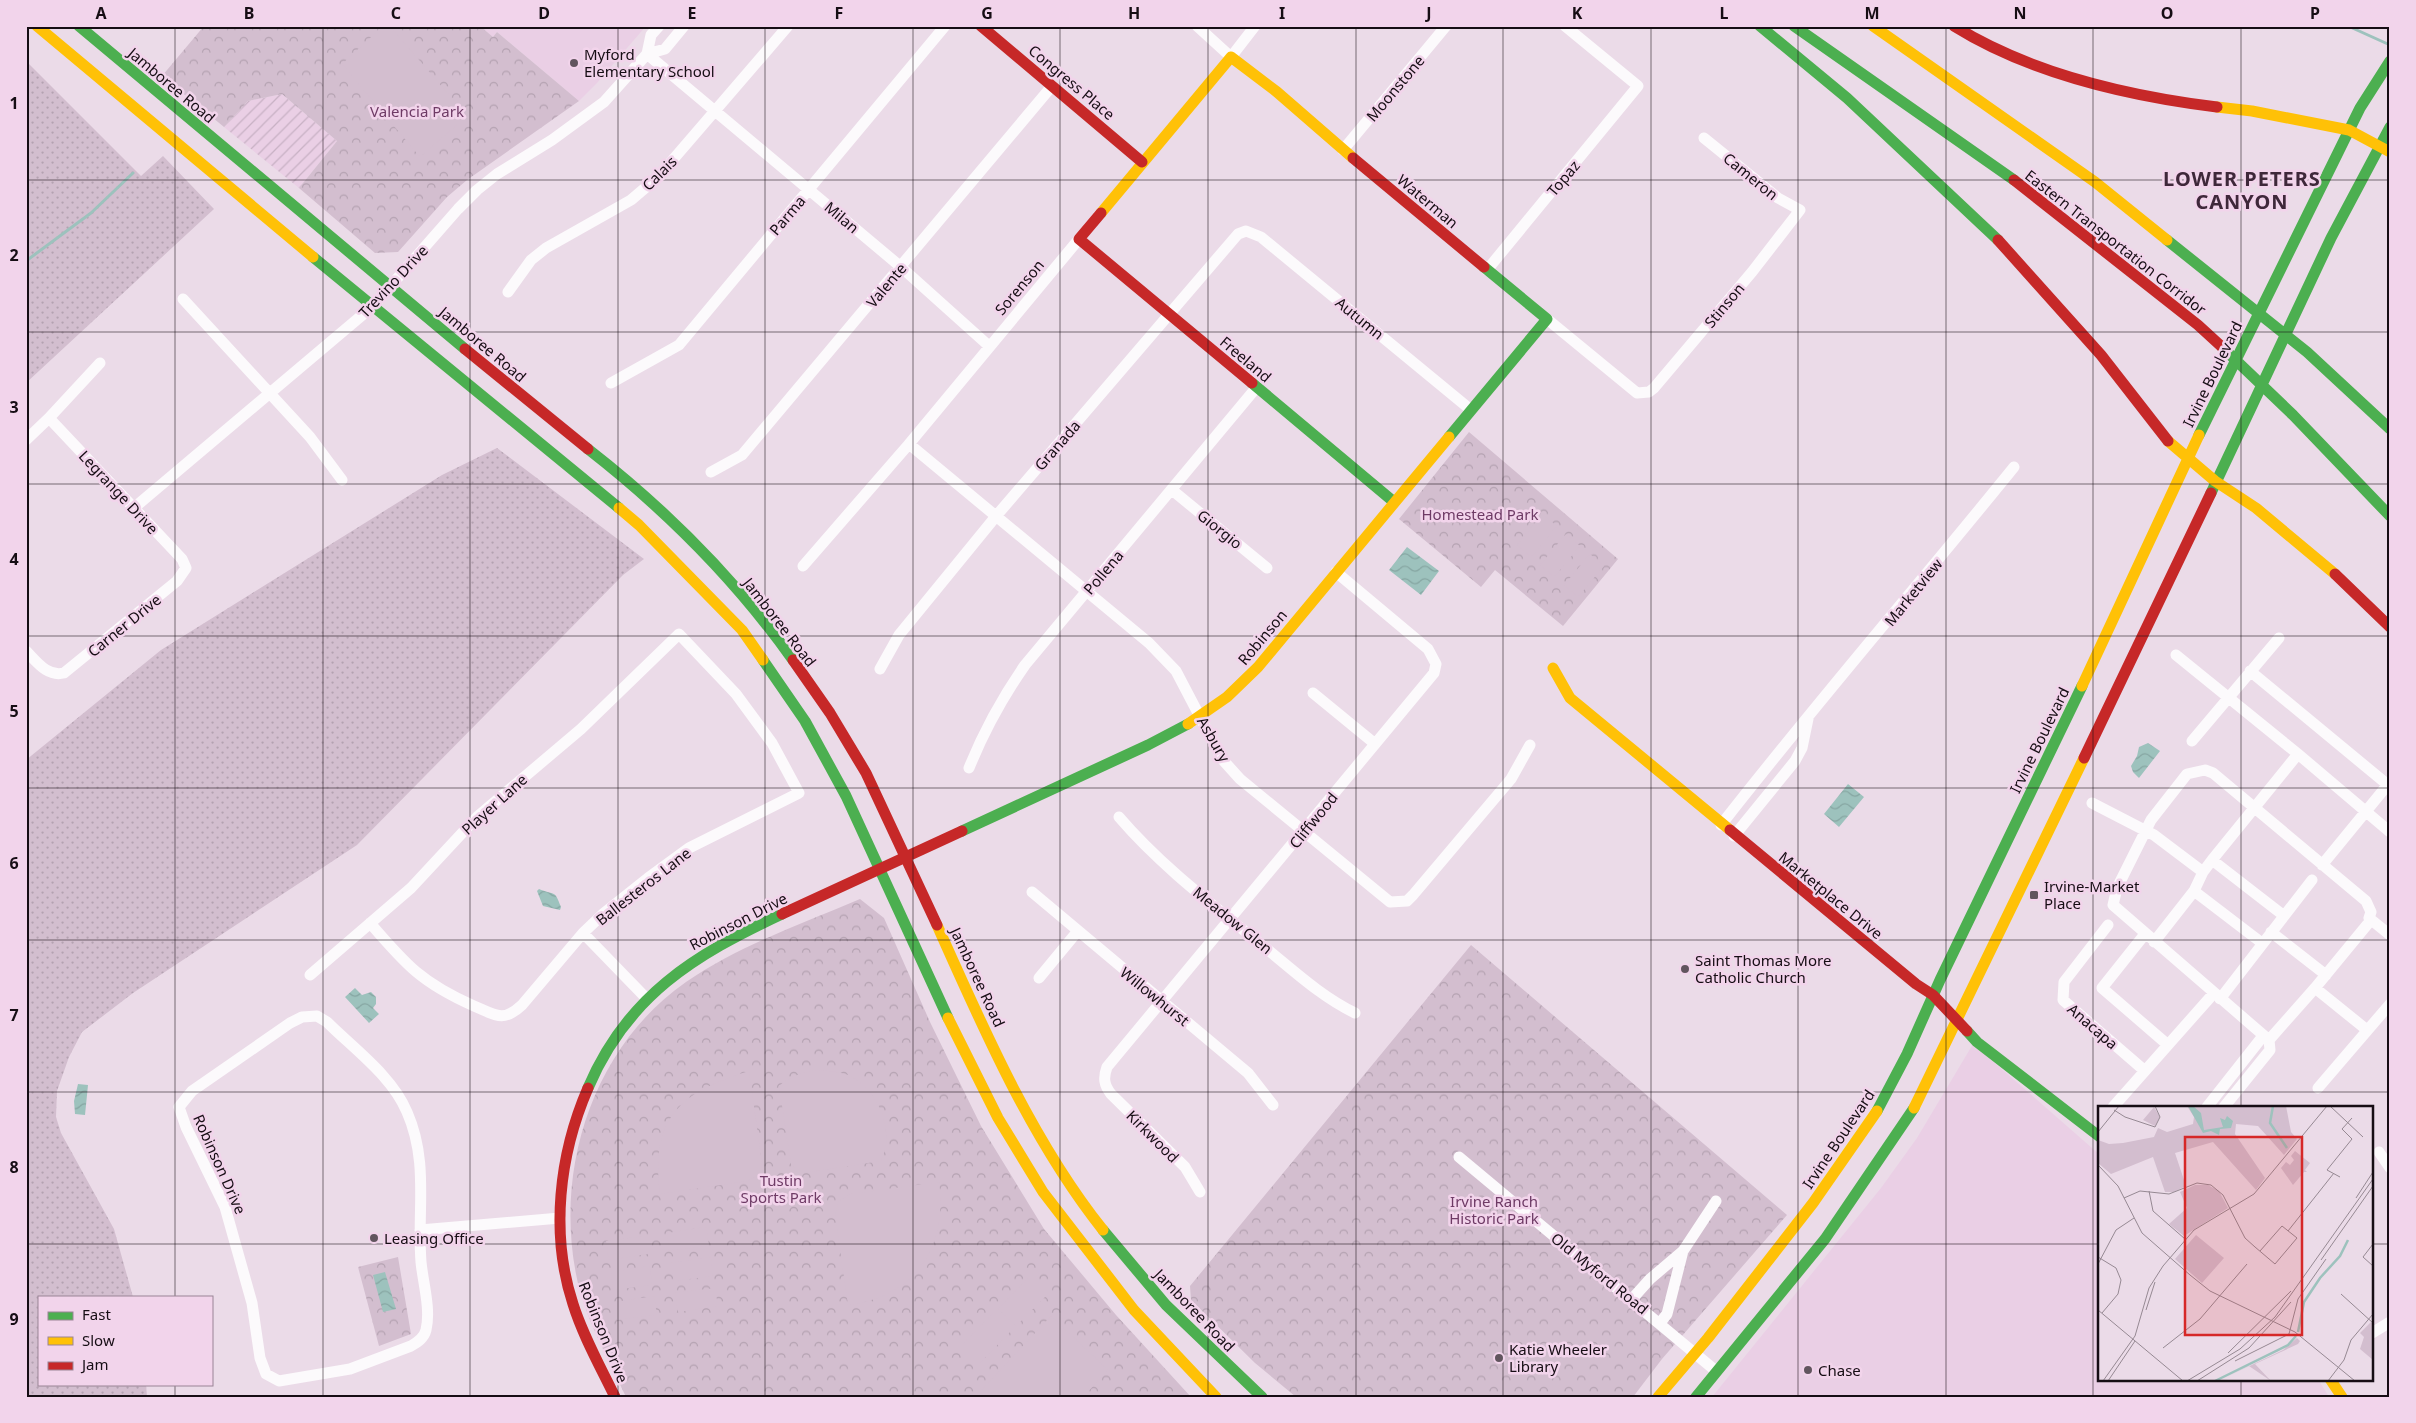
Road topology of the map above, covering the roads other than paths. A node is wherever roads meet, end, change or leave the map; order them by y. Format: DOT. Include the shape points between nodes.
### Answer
graph roads {
  1 [pos="38,26"];
  2 [pos="79,26"];
  3 [pos="659,26"];
  4 [pos="684,26"];
  5 [pos="788,26"];
  6 [pos="945,26"];
  7 [pos="981,26"];
  8 [pos="1197,26"];
  9 [pos="1255,26"];
  10 [pos="1446,26"];
  11 [pos="1565,26"];
  12 [pos="1760,26"];
  13 [pos="1794,26"];
  14 [pos="1873,26"];
  15 [pos="1954,26"];
  16 [pos="646,54"];
  17 [pos="1231,58"];
  18 [pos="2390,61"];
  19 [pos="1052,86"];
  20 [pos="716,112"];
  21 [pos="2390,127"];
  22 [pos="2350,130"];
  23 [pos="1704,138"];
  24 [pos="2378,147"];
  25 [pos="1343,150"];
  26 [pos="2390,152"];
  27 [pos="1142,162"];
  28 [pos="808,189"];
  29 [pos="1800,210"];
  30 [pos="1246,231"];
  31 [pos="1079,239"];
  32 [pos="902,267"];
  33 [pos="1487,270"];
  34 [pos="391,286"];
  35 [pos="508,292"];
  36 [pos="184,299"];
  37 [pos="373,306"];
  38 [pos="1169,315"];
  39 [pos="1547,320"];
  40 [pos="989,346"];
  41 [pos="100,363"];
  42 [pos="611,383"];
  43 [pos="1256,388"];
  44 [pos="270,393"];
  45 [pos="1643,393"];
  46 [pos="1471,410"];
  47 [pos="49,418"];
  48 [pos="2390,429"];
  49 [pos="26,440"];
  50 [pos="909,444"];
  51 [pos="2187,460"];
  52 [pos="2014,467"];
  53 [pos="711,472"];
  54 [pos="342,480"];
  55 [pos="2215,481"];
  56 [pos="1172,490"];
  57 [pos="1394,502"];
  58 [pos="135,507"];
  59 [pos="997,515"];
  60 [pos="2390,516"];
  61 [pos="802,566"];
  62 [pos="186,568"];
  63 [pos="1267,568"];
  64 [pos="1336,572"];
  65 [pos="1087,590"];
  66 [pos="2390,627"];
  67 [pos="679,634"];
  68 [pos="2279,638"];
  69 [pos="26,651"];
  70 [pos="2176,656"];
  71 [pos="1553,668"];
  72 [pos="880,669"];
  73 [pos="2250,671"];
  74 [pos="1313,694"];
  75 [pos="2228,698"];
  76 [pos="1810,715"];
  77 [pos="1200,716"];
  78 [pos="2192,741"];
  79 [pos="1374,743"];
  80 [pos="1530,744"];
  81 [pos="2298,754"];
  82 [pos="969,768"];
  83 [pos="2389,784"];
  84 [pos="2092,803"];
  85 [pos="2253,807"];
  86 [pos="2365,812"];
  87 [pos="1119,817"];
  88 [pos="1721,824"];
  89 [pos="2146,830"];
  90 [pos="1303,832"];
  91 [pos="2390,832"];
  92 [pos="1734,836"];
  93 [pos="907,857"];
  94 [pos="2212,860"];
  95 [pos="2322,865"];
  96 [pos="881,868"];
  97 [pos="2203,872"];
  98 [pos="2312,880"];
  99 [pos="2194,891"];
  100 [pos="1032,892"];
  101 [pos="2283,916"];
  102 [pos="1229,918"];
  103 [pos="2370,920"];
  104 [pos="370,923"];
  105 [pos="2108,925"];
  106 [pos="1077,932"];
  107 [pos="2271,932"];
  108 [pos="583,933"];
  109 [pos="2390,935"];
  110 [pos="2149,938"];
  111 [pos="2262,943"];
  112 [pos="310,975"];
  113 [pos="2326,975"];
  114 [pos="1039,978"];
  115 [pos="2315,988"];
  116 [pos="1933,995"];
  117 [pos="2217,996"];
  118 [pos="647,999"];
  119 [pos="1162,1000"];
  120 [pos="2390,1004"];
  121 [pos="1355,1013"];
  122 [pos="1957,1022"];
  123 [pos="2367,1030"];
  124 [pos="2267,1042"];
  125 [pos="2168,1044"];
  126 [pos="2145,1071"];
  127 [pos="1104,1082"];
  128 [pos="2318,1088"];
  129 [pos="1273,1105"];
  130 [pos="2114,1106"];
  131 [pos="2208,1106"];
  132 [pos="2225,1106"];
  133 [pos="2098,1135"];
  134 [pos="2380,1152"];
  135 [pos="1459,1157"];
  136 [pos="2390,1168"];
  137 [pos="1200,1192"];
  138 [pos="1716,1202"];
  139 [pos="560,1218"];
  140 [pos="420,1230"];
  141 [pos="1683,1250"];
  142 [pos="1632,1299"];
  143 [pos="2390,1322"];
  144 [pos="1660,1323"];
  145 [pos="2374,1332"];
  146 [pos="1695,1353"];
  147 [pos="1716,1372"];
  148 [pos="2331,1380"];
  149 [pos="615,1397"];
  150 [pos="1216,1397"];
  151 [pos="1262,1397"];
  152 [pos="1658,1397"];
  153 [pos="1696,1397"];
  154 [pos="2342,1397"];
  1 -- 37 [label="main road"];
  2 -- 34 [label="main road, Jamboree Road"];
  3 -- 16 [label="street, Trevino Drive" via="651,35"];
  4 -- 16 [label="street, Trevino Drive" via="665,49"];
  5 -- 20 [label="street, Calais"];
  6 -- 28 [label="street, Parma"];
  7 -- 19 [label="main road, Congress Place"];
  8 -- 17 [label="street, Waterman"];
  9 -- 17 [label="street, Sorenson"];
  10 -- 25 [label="street, Moonstone"];
  11 -- 33 [label="street, Topaz" via="1638,86"];
  12 -- 51 [label="main road" via="1847,98 1995,236 2101,355 2172,446"];
  13 -- 60 [label="main road, Eastern Transportation Corridor" via="2013,180 2198,325 2293,415"];
  14 -- 48 [label="main road, Eastern Transportation Corridor" via="2095,182 2307,352"];
  15 -- 22 [label="main road" via="1981,43 2071,79 2193,104 2252,111"];
  16 -- 20 [label="street, Milan"];
  16 -- 34 [label="street, Trevino Drive" via="588,116 477,190"];
  17 -- 25 [label="main road, Waterman" via="1277,92"];
  17 -- 27 [label="main road, Sorenson"];
  18 -- 22 [label="main road, Irvine Boulevard"];
  19 -- 27 [label="main road, Congress Place"];
  19 -- 32 [label="street, Valente"];
  20 -- 28 [label="street, Milan"];
  20 -- 35 [label="street, Calais" via="643,190 538,254"];
  21 -- 24 [label="main road"];
  22 -- 24 [label="main road"];
  22 -- 51 [label="main road, Irvine Boulevard"];
  23 -- 29 [label="street, Cameron" via="1778,198"];
  24 -- 26 [label="main road"];
  24 -- 55 [label="main road"];
  25 -- 33 [label="main road, Waterman"];
  27 -- 31 [label="main road, Sorenson"];
  28 -- 32 [label="street, Milan"];
  28 -- 42 [label="street, Parma" via="679,345"];
  29 -- 45 [label="street, Stinson" via="1654,388"];
  30 -- 38 [label="street, Granada" via="1232,240"];
  30 -- 46 [label="street, Autumn" via="1261,237"];
  31 -- 38 [label="main road, Freeland"];
  31 -- 40 [label="street, Sorenson"];
  32 -- 40 [label="street, Milan"];
  32 -- 53 [label="street, Valente" via="742,455"];
  33 -- 39 [label="main road, Waterman"];
  34 -- 37 [label="street, Trevino Drive"];
  34 -- 93 [label="main road, Jamboree Road" via="616,471 676,525 741,594 830,713 866,773"];
  36 -- 44 [label="street"];
  37 -- 44 [label="street, Trevino Drive"];
  37 -- 96 [label="main road" via="639,524 742,630 804,720"];
  38 -- 43 [label="main road, Freeland"];
  38 -- 59 [label="street, Granada"];
  39 -- 45 [label="street, Waterman" via="1633,390"];
  39 -- 46 [label="main road, Robinson"];
  40 -- 50 [label="street, Sorenson"];
  41 -- 47 [label="street"];
  43 -- 56 [label="street, Pollena"];
  43 -- 57 [label="main road, Freeland"];
  44 -- 54 [label="street" via="310,437"];
  44 -- 58 [label="street, Trevino Drive"];
  46 -- 57 [label="main road, Robinson"];
  47 -- 49 [label="street"];
  47 -- 58 [label="street, Legrange Drive"];
  50 -- 59 [label="street, Asbury"];
  50 -- 61 [label="street, Sorenson"];
  51 -- 55 [label="main road"];
  51 -- 116 [label="main road, Irvine Boulevard"];
  52 -- 76 [label="street, Marketview"];
  55 -- 66 [label="main road" via="2256,508 2322,561"];
  55 -- 122 [label="main road"];
  56 -- 63 [label="street, Giorgio"];
  56 -- 65 [label="street, Pollena"];
  57 -- 64 [label="main road, Robinson"];
  58 -- 62 [label="street, Legrange Drive" via="182,559"];
  59 -- 65 [label="street, Asbury"];
  59 -- 72 [label="street, Granada" via="899,635"];
  62 -- 69 [label="street, Carner Drive" via="177,581 153,602 64,673 56,675 46,670"];
  64 -- 77 [label="main road, Robinson" via="1243,682"];
  64 -- 79 [label="street, Cliffwood" via="1428,649 1436,664 1430,680"];
  65 -- 77 [label="street, Asbury" via="1165,658"];
  65 -- 82 [label="street, Pollena" via="1002,698"];
  67 -- 104 [label="street, Player Lane" via="581,729 477,817 411,888"];
  67 -- 108 [label="street, Ballesteros Lane" via="736,694 772,743 799,793 689,848"];
  68 -- 73 [label="street"];
  70 -- 75 [label="street"];
  71 -- 88 [label="main road, Marketplace Drive" via="1570,698"];
  73 -- 75 [label="street"];
  73 -- 83 [label="street"];
  74 -- 79 [label="street"];
  75 -- 78 [label="street"];
  75 -- 81 [label="street"];
  76 -- 88 [label="street, Marketview"];
  76 -- 92 [label="street, Marketview" via="1802,748 1795,761"];
  77 -- 90 [label="street, Asbury" via="1222,758 1240,779"];
  77 -- 93 [label="main road, Robinson"];
  79 -- 90 [label="street, Cliffwood"];
  80 -- 90 [label="street, Asbury" via="1511,779 1407,900 1400,903 1386,899"];
  81 -- 85 [label="street"];
  81 -- 86 [label="street"];
  83 -- 86 [label="street"];
  84 -- 89 [label="street"];
  85 -- 89 [label="street" via="2212,772 2196,770 2187,774"];
  85 -- 94 [label="street"];
  85 -- 95 [label="street"];
  86 -- 91 [label="street"];
  86 -- 95 [label="street"];
  87 -- 102 [label="street, Meadow Glen" via="1145,847"];
  88 -- 92 [label="main road, Marketplace Drive"];
  89 -- 97 [label="street"];
  89 -- 110 [label="street" via="2117,888 2113,905"];
  90 -- 102 [label="street, Cliffwood"];
  92 -- 116 [label="main road, Marketplace Drive"];
  93 -- 96 [label="main road, Robinson Drive"];
  93 -- 151 [label="main road, Jamboree Road" via="968,994 1047,1150 1092,1216 1131,1265 1166,1305"];
  94 -- 97 [label="street"];
  94 -- 101 [label="street"];
  95 -- 103 [label="street" via="2366,902 2371,912"];
  96 -- 118 [label="main road, Robinson Drive" via="736,936 701,956"];
  96 -- 150 [label="main road" via="960,1044 998,1118 1043,1192 1134,1310"];
  97 -- 99 [label="street"];
  98 -- 101 [label="street"];
  99 -- 110 [label="street"];
  99 -- 111 [label="street"];
  100 -- 106 [label="street, Willowhurst"];
  101 -- 107 [label="street"];
  102 -- 119 [label="street, Cliffwood"];
  102 -- 121 [label="street, Meadow Glen" via="1333,1002"];
  103 -- 109 [label="street"];
  103 -- 113 [label="street"];
  104 -- 108 [label="street, Ballesteros Lane" via="396,954 429,984 446,994 505,1016 513,1013"];
  104 -- 112 [label="street, Player Lane"];
  105 -- 126 [label="street, Anacapa" via="2064,982 2064,1000"];
  106 -- 114 [label="street"];
  106 -- 119 [label="street, Willowhurst"];
  107 -- 111 [label="street"];
  107 -- 113 [label="street"];
  108 -- 118 [label="street"];
  110 -- 117 [label="street"];
  110 -- 125 [label="street" via="2102,988"];
  111 -- 117 [label="street"];
  113 -- 115 [label="street"];
  115 -- 123 [label="street"];
  115 -- 124 [label="street"];
  116 -- 122 [label="main road, Marketplace Drive"];
  116 -- 146 [label="main road, Irvine Boulevard" via="1874,1117 1813,1203"];
  117 -- 124 [label="street"];
  117 -- 125 [label="street"];
  118 -- 139 [label="main road, Robinson Drive" via="617,1034 595,1069 578,1107 568,1141"];
  119 -- 127 [label="street, Cliffwood" via="1107,1067"];
  119 -- 129 [label="street, Willowhurst" via="1248,1073"];
  120 -- 123 [label="street"];
  122 -- 133 [label="main road, Marketplace Drive" via="1977,1042"];
  122 -- 147 [label="main road" via="1897,1138 1825,1239"];
  123 -- 128 [label="street"];
  124 -- 131 [label="street"];
  124 -- 132 [label="street"];
  125 -- 126 [label="street"];
  126 -- 130 [label="street"];
  127 -- 137 [label="street, Kirkwood" via="1111,1094 1185,1167"];
  134 -- 136 [label="street"];
  135 -- 142 [label="street, Old Myford Road"];
  138 -- 141 [label="street"];
  139 -- 140 [label="street"];
  139 -- 149 [label="main road, Robinson Drive" via="565,1274 579,1318"];
  140 -- 140 [label="street, Robinson Drive" via="420,1156 406,1110 389,1083 318,1016 302,1017 290,1023 192,1091 179,1107 225,1207 252,1303 260,1358 266,1374 279,1381 350,1369 420,1341 426,1330 427,1312"];
  141 -- 142 [label="street"];
  141 -- 144 [label="street" via="1667,1314"];
  142 -- 144 [label="street, Old Myford Road"];
  143 -- 145 [label="street"];
  144 -- 146 [label="street, Old Myford Road"];
  146 -- 147 [label="street, Old Myford Road"];
  146 -- 152 [label="main road, Irvine Boulevard"];
  147 -- 153 [label="main road"];
  148 -- 154 [label="main road"];
}
